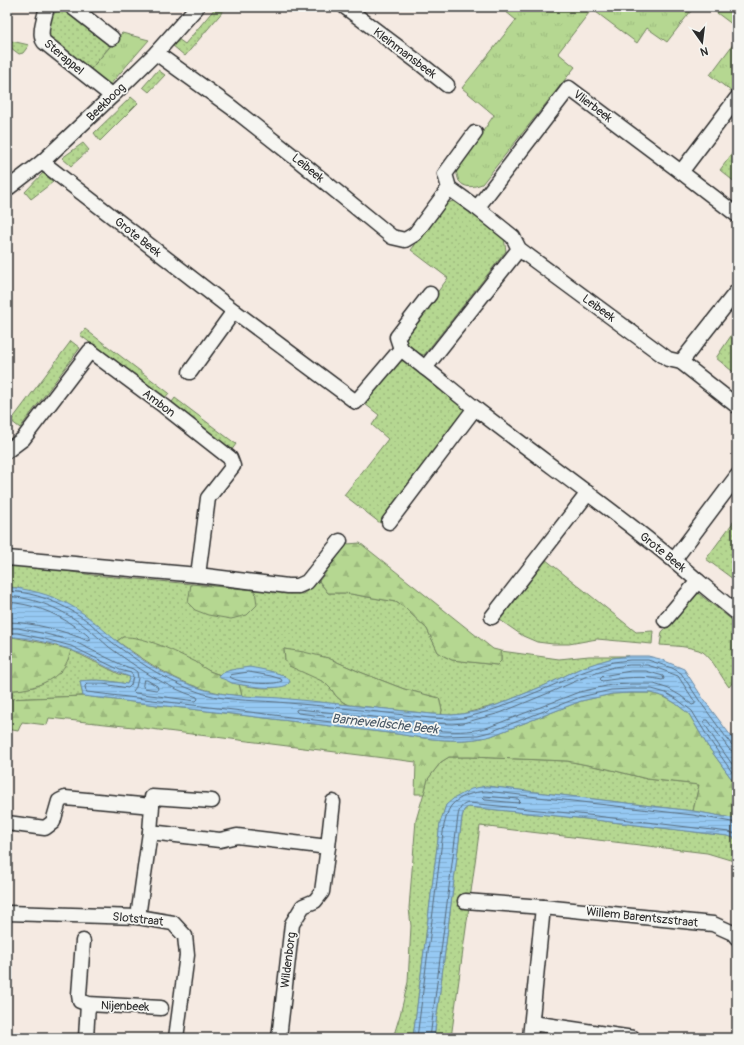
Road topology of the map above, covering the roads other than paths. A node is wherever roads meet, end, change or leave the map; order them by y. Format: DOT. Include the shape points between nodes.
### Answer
graph roads {
  1 [pos="47,7"];
  2 [pos="72,7"];
  3 [pos="197,7"];
  4 [pos="345,7"];
  5 [pos="112,38"];
  6 [pos="156,53"];
  7 [pos="446,85"];
  8 [pos="112,96"];
  9 [pos="737,98"];
  10 [pos="475,133"];
  11 [pos="42,162"];
  12 [pos="681,172"];
  13 [pos="449,188"];
  14 [pos="7,189"];
  15 [pos="477,208"];
  16 [pos="737,216"];
  17 [pos="519,249"];
  18 [pos="737,290"];
  19 [pos="430,294"];
  20 [pos="234,311"];
  21 [pos="401,349"];
  22 [pos="681,362"];
  23 [pos="425,368"];
  24 [pos="190,372"];
  25 [pos="737,406"];
  26 [pos="475,408"];
  27 [pos="7,451"];
  28 [pos="737,476"];
  29 [pos="588,493"];
  30 [pos="389,522"];
  31 [pos="340,541"];
  32 [pos="7,558"];
  33 [pos="674,560"];
  34 [pos="198,576"];
  35 [pos="698,581"];
  36 [pos="737,613"];
  37 [pos="492,617"];
  38 [pos="665,620"];
  39 [pos="212,801"];
  40 [pos="333,802"];
  41 [pos="152,806"];
  42 [pos="7,823"];
  43 [pos="150,832"];
  44 [pos="328,847"];
  45 [pos="465,901"];
  46 [pos="543,907"];
  47 [pos="7,913"];
  48 [pos="138,917"];
  49 [pos="737,938"];
  50 [pos="83,942"];
  51 [pos="88,1004"];
  52 [pos="161,1008"];
  53 [pos="532,1023"];
  54 [pos="86,1038"];
  55 [pos="176,1038"];
  56 [pos="279,1038"];
  57 [pos="530,1038"];
  58 [pos="633,1038"];
  1 -- 8 [label="street, Sterappel" via="41,34 44,42"];
  2 -- 5 [label="street"];
  3 -- 6 [label="street, Beekboog"];
  4 -- 7 [label="street, Kleinmansbeek"];
  6 -- 8 [label="street, Beekboog"];
  6 -- 13 [label="street, Leibeek" via="231,107 392,237 405,240 415,234"];
  8 -- 11 [label="street, Beekboog"];
  9 -- 12 [label="street"];
  10 -- 13 [label="street" via="445,174"];
  11 -- 14 [label="street, Beekboog"];
  11 -- 20 [label="street, Grote Beek"];
  12 -- 15 [label="street, Vlierbeek" via="569,88"];
  12 -- 16 [label="street, Vlierbeek"];
  13 -- 15 [label="street, Leibeek"];
  15 -- 17 [label="street, Leibeek" via="514,237"];
  17 -- 22 [label="street, Leibeek" via="668,359"];
  17 -- 23 [label="street"];
  18 -- 22 [label="street"];
  19 -- 21 [label="street" via="397,337"];
  20 -- 21 [label="street, Grote Beek" via="356,402"];
  20 -- 24 [label="street"];
  21 -- 23 [label="street, Grote Beek"];
  22 -- 25 [label="street, Leibeek"];
  23 -- 26 [label="street, Grote Beek"];
  26 -- 29 [label="street, Grote Beek"];
  26 -- 30 [label="street"];
  27 -- 34 [label="street, Ambon" via="23,439 90,351 230,458 233,466 208,498"];
  28 -- 33 [label="street"];
  29 -- 33 [label="street, Grote Beek"];
  29 -- 37 [label="street"];
  31 -- 34 [label="street" via="307,582 298,586"];
  32 -- 34 [label="street"];
  33 -- 35 [label="street, Grote Beek"];
  35 -- 36 [label="street"];
  35 -- 38 [label="street, Grote Beek"];
  39 -- 41 [label="street" via="152,797"];
  40 -- 44 [label="street, Wildenborg"];
  41 -- 42 [label="street" via="65,798 59,801 53,822 45,828"];
  41 -- 43 [label="street"];
  43 -- 44 [label="street" via="220,840 237,836"];
  43 -- 48 [label="street"];
  44 -- 56 [label="street, Wildenborg" via="322,892 315,901 303,906 292,924"];
  45 -- 46 [label="street, Willem Barentszstraat"];
  46 -- 49 [label="street, Willem Barentszstraat" via="713,924 733,933"];
  46 -- 53 [label="street"];
  47 -- 48 [label="street, Slotstraat"];
  48 -- 55 [label="street, Slotstraat" via="173,923 185,936 187,955"];
  50 -- 51 [label="street, Nijenbeek" via="79,995 80,1001"];
  51 -- 52 [label="street, Nijenbeek"];
  51 -- 54 [label="street, Nijenbeek"];
  53 -- 57 [label="street"];
  53 -- 58 [label="street"];
}
